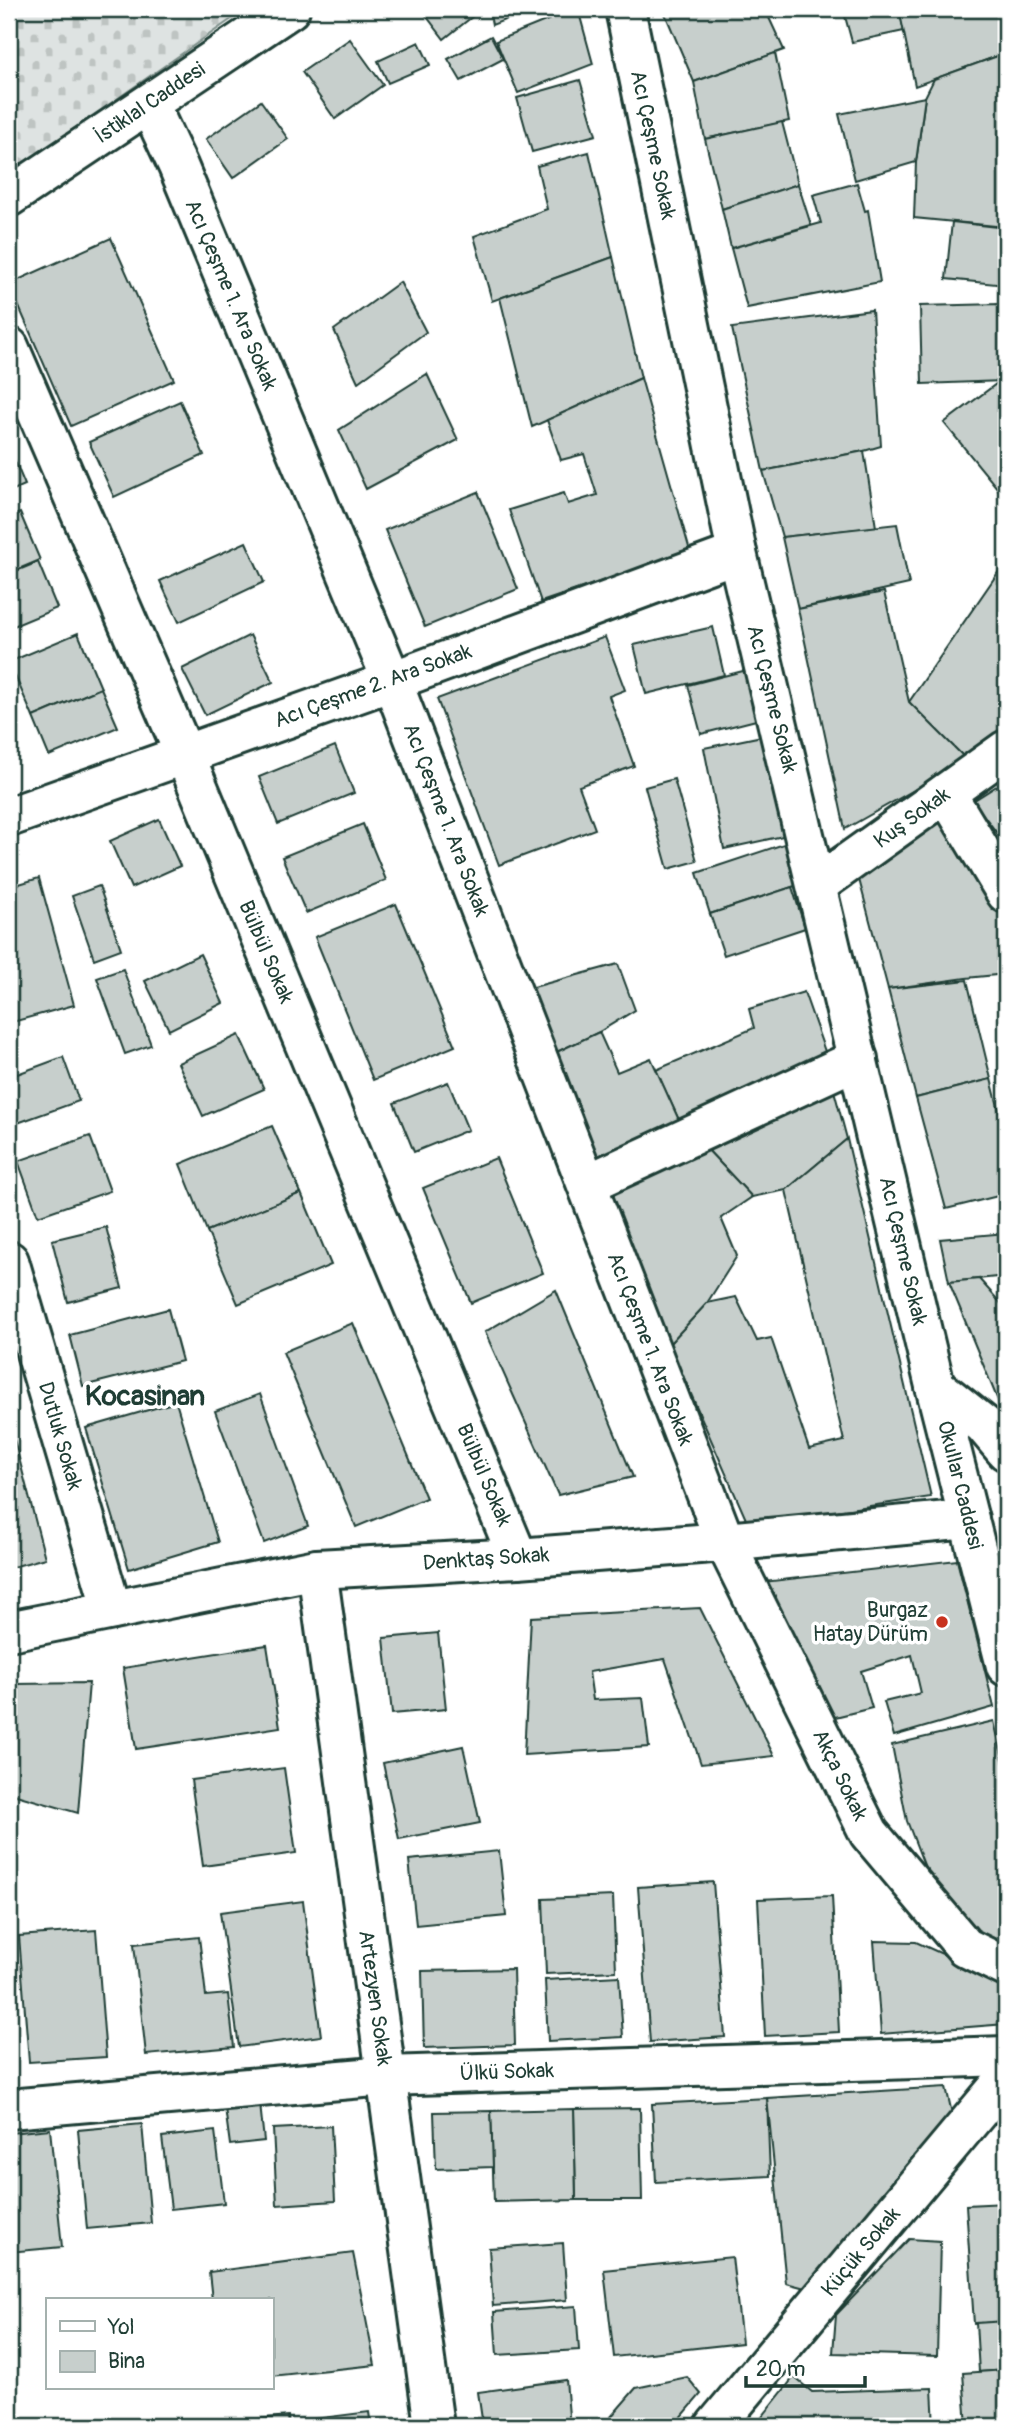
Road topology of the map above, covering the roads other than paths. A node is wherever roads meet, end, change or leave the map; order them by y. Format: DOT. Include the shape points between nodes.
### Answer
graph roads {
  1 [pos="290,9"];
  2 [pos="625,9"];
  3 [pos="149,104"];
  4 [pos="9,197"];
  5 [pos="9,347"];
  6 [pos="737,553"];
  7 [pos="392,681"];
  8 [pos="1006,750"];
  9 [pos="184,753"];
  10 [pos="946,793"];
  11 [pos="9,817"];
  12 [pos="817,885"];
  13 [pos="1006,893"];
  14 [pos="858,1059"];
  15 [pos="587,1184"];
  16 [pos="9,1261"];
  17 [pos="935,1386"];
  18 [pos="1006,1451"];
  19 [pos="969,1519"];
  20 [pos="725,1542"];
  21 [pos="518,1558"];
  22 [pos="317,1569"];
  23 [pos="112,1610"];
  24 [pos="9,1631"];
  25 [pos="1006,1666"];
  26 [pos="1006,1967"];
  27 [pos="1006,2056"];
  28 [pos="386,2076"];
  29 [pos="1006,2078"];
  30 [pos="9,2109"];
  31 [pos="434,2426"];
  32 [pos="715,2426"];
  1 -- 3 [label="street, İstiklal Caddesi"];
  2 -- 6 [label="street, Acı Çeşme Sokak"];
  3 -- 4 [label="street, İstiklal Caddesi"];
  3 -- 7 [label="street, Acı Çeşme 1. Ara Sokak"];
  5 -- 9 [label="street, Bülbül Sokak"];
  6 -- 7 [label="street, Acı Çeşme 2. Ara Sokak"];
  6 -- 12 [label="street, Acı Çeşme Sokak"];
  7 -- 9 [label="street, Acı Çeşme 2. Ara Sokak"];
  7 -- 15 [label="street, Acı Çeşme 1. Ara Sokak"];
  8 -- 10 [label="street, Kuş Sokak"];
  9 -- 11 [label="street, Acı Çeşme 2. Ara Sokak"];
  9 -- 21 [label="street, Bülbül Sokak"];
  10 -- 12 [label="street, Kuş Sokak"];
  10 -- 13 [label="street"];
  12 -- 14 [label="street, Acı Çeşme Sokak"];
  14 -- 15 [label="street"];
  14 -- 17 [label="street, Acı Çeşme Sokak"];
  15 -- 20 [label="street, Acı Çeşme 1. Ara Sokak"];
  16 -- 23 [label="street, Dutluk Sokak"];
  17 -- 18 [label="street" via="984,1425"];
  17 -- 19 [label="street, Okullar Caddesi"];
  19 -- 20 [label="street, Denktaş Sokak"];
  19 -- 25 [label="street, Okullar Caddesi"];
  20 -- 21 [label="street, Denktaş Sokak"];
  20 -- 26 [label="street, Akça Sokak" via="869,1833 965,1947"];
  21 -- 22 [label="street, Denktaş Sokak"];
  22 -- 23 [label="street, Denktaş Sokak"];
  22 -- 28 [label="street, Artezyen Sokak"];
  23 -- 24 [label="street, Denktaş Sokak"];
  27 -- 28 [label="street, Ülkü Sokak"];
  28 -- 30 [label="street, Ülkü Sokak"];
  28 -- 31 [label="street, Artezyen Sokak"];
  29 -- 32 [label="street, Küçük Sokak"];
}
